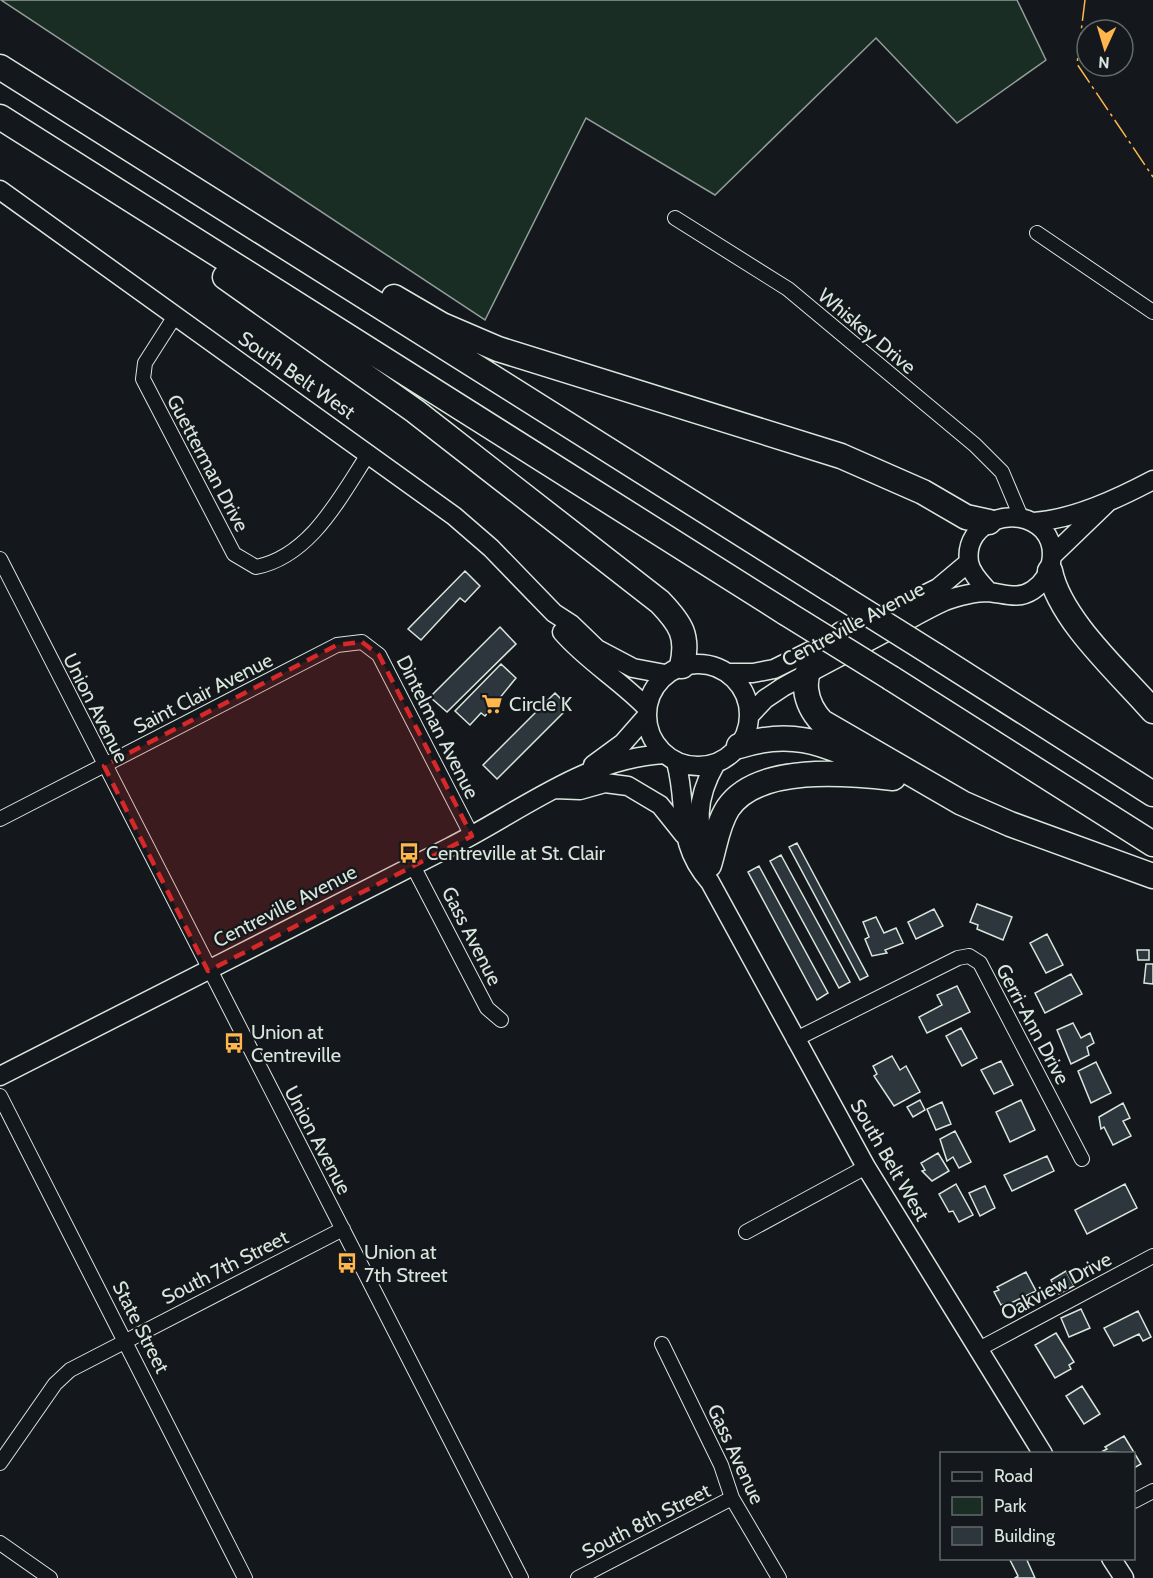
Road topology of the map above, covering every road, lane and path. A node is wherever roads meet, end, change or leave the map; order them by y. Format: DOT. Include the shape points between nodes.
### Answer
graph roads {
  1 [pos="0,67"];
  2 [pos="0,117"];
  3 [pos="0,190"];
  4 [pos="214,202"];
  5 [pos="675,218"];
  6 [pos="172,225"];
  7 [pos="1037,233"];
  8 [pos="1153,312"];
  9 [pos="176,316"];
  10 [pos="369,453"];
  11 [pos="1153,480"];
  12 [pos="1011,496"];
  13 [pos="1107,503"];
  14 [pos="995,519"];
  15 [pos="1028,520"];
  16 [pos="1,562"];
  17 [pos="969,562"];
  18 [pos="1051,563"];
  19 [pos="989,592"];
  20 [pos="554,614"];
  21 [pos="842,634"];
  22 [pos="362,642"];
  23 [pos="674,670"];
  24 [pos="727,673"];
  25 [pos="808,673"];
  26 [pos="1153,711"];
  27 [pos="646,713"];
  28 [pos="749,717"];
  29 [pos="739,746"];
  30 [pos="670,758"];
  31 [pos="716,763"];
  32 [pos="104,766"];
  33 [pos="589,771"];
  34 [pos="893,778"];
  35 [pos="554,789"];
  36 [pos="1153,794"];
  37 [pos="962,803"];
  38 [pos="0,819"];
  39 [pos="472,836"];
  40 [pos="685,836"];
  41 [pos="1153,844"];
  42 [pos="413,866"];
  43 [pos="710,873"];
  44 [pos="1153,876"];
  45 [pos="208,971"];
  46 [pos="501,1020"];
  47 [pos="795,1040"];
  48 [pos="0,1076"];
  49 [pos="0,1096"];
  50 [pos="1082,1159"];
  51 [pos="866,1167"];
  52 [pos="343,1229"];
  53 [pos="746,1232"];
  54 [pos="1153,1256"];
  55 [pos="126,1339"];
  56 [pos="662,1344"];
  57 [pos="977,1350"];
  58 [pos="1042,1452"];
  59 [pos="0,1463"];
  60 [pos="1153,1491"];
  61 [pos="732,1498"];
  62 [pos="1135,1500"];
  63 [pos="0,1543"];
  64 [pos="1112,1560"];
  65 [pos="50,1578"];
  66 [pos="245,1578"];
  67 [pos="520,1578"];
  68 [pos="578,1578"];
  69 [pos="779,1578"];
  70 [pos="1124,1578"];
  1 -- 4 [label="highway"];
  2 -- 6 [label="highway"];
  3 -- 9 [label="main road, South Belt West"];
  4 -- 14 [label="highway" via="260,215 365,280 475,340 537,363 841,456 923,492 966,517"];
  4 -- 36 [label="highway, bridge"];
  5 -- 12 [label="street, Whiskey Drive" via="788,289 975,445 1002,472"];
  6 -- 23 [label="highway" via="194,255 415,411 660,602 679,624 686,646"];
  6 -- 41 [label="highway, bridge"];
  7 -- 8 [label="street"];
  9 -- 10 [label="main road, South Belt West"];
  9 -- 10 [label="street, Guetterman Drive" via="145,363 143,379 234,554 256,567 276,563 299,547 325,518"];
  10 -- 20 [label="main road, South Belt West" via="491,548"];
  11 -- 13 [label="main road, Centreville Avenue"];
  12 -- 14 [label="street"];
  12 -- 15 [label="street, Whiskey Drive"];
  13 -- 15 [label="main road, Centreville Avenue" via="1049,521"];
  13 -- 18 [label="main road, Centreville Avenue"];
  14 -- 15 [label="main road, Centreville Avenue"];
  14 -- 17 [label="main road" via="975,538"];
  15 -- 18 [label="main road" via="1044,531 1050,543"];
  16 -- 32 [label="street, Union Avenue"];
  17 -- 19 [label="main road" via="976,578"];
  17 -- 21 [label="main road, Centreville Avenue" via="938,588"];
  18 -- 19 [label="main road, Centreville Avenue" via="1043,582 1019,596"];
  18 -- 26 [label="highway" via="1054,589 1072,618"];
  19 -- 25 [label="main road, Centreville Avenue" via="946,601"];
  20 -- 23 [label="main road, South Belt West" via="597,649 633,668"];
  20 -- 27 [label="main road, South Belt West" via="562,632 579,651 624,684"];
  21 -- 24 [label="main road, Centreville Avenue" via="774,669"];
  21 -- 25 [label="highway" via="833,647 817,658"];
  22 -- 32 [label="street, Saint Clair Avenue" via="337,645"];
  22 -- 39 [label="street, Dintelman Avenue" via="379,655"];
  23 -- 24 [label="main road, South Belt West" via="707,665"];
  23 -- 27 [label="main road" via="653,689"];
  24 -- 28 [label="main road" via="747,700"];
  25 -- 28 [label="main road, Centreville Avenue" via="765,699"];
  25 -- 37 [label="highway" via="808,702 822,722"];
  27 -- 30 [label="main road, South Belt West" via="650,737"];
  27 -- 33 [label="main road, Centreville Avenue" via="623,743 597,760"];
  28 -- 29 [label="main road"];
  29 -- 31 [label="main road, South Belt West"];
  29 -- 34 [label="highway" via="762,738 801,738 853,757"];
  30 -- 31 [label="main road" via="696,766"];
  30 -- 33 [label="main road, Centreville Avenue" via="631,758"];
  30 -- 40 [label="main road, South Belt West"];
  31 -- 43 [label="main road, South Belt West" via="700,798 699,821"];
  32 -- 38 [label="street, Saint Clair Avenue"];
  32 -- 45 [label="street, Union Avenue"];
  33 -- 35 [label="main road, Centreville Avenue"];
  34 -- 37 [label="highway" via="927,796"];
  34 -- 43 [label="highway" via="824,772 794,776 745,793 729,807 720,826"];
  35 -- 39 [label="main road, Centreville Avenue"];
  35 -- 40 [label="main road" via="580,790 605,783 628,786 660,805"];
  37 -- 44 [label="highway"];
  39 -- 42 [label="main road, Centreville Avenue"];
  40 -- 43 [label="main road, South Belt West" via="699,869"];
  42 -- 45 [label="main road, Centreville Avenue"];
  42 -- 46 [label="street, Gass Avenue" via="487,1008"];
  43 -- 47 [label="main road, South Belt West"];
  45 -- 48 [label="main road, Centreville Avenue"];
  45 -- 52 [label="street, Union Avenue"];
  47 -- 50 [label="street, Gerri-Ann Drive" via="969,956 980,963"];
  47 -- 51 [label="main road, South Belt West"];
  49 -- 55 [label="street, State Street"];
  51 -- 53 [label="street"];
  51 -- 57 [label="main road, South Belt West"];
  52 -- 55 [label="street, South 7th Street"];
  52 -- 67 [label="street, Union Avenue"];
  54 -- 57 [label="street, Oakview Drive"];
  55 -- 59 [label="street, South 7th Street" via="62,1376"];
  55 -- 66 [label="street, State Street"];
  56 -- 61 [label="street, Gass Avenue" via="721,1465"];
  57 -- 58 [label="main road, South Belt West"];
  60 -- 62 [label="street"];
  61 -- 68 [label="street, South 8th Street"];
  61 -- 69 [label="street, Gass Avenue"];
  63 -- 65 [label="street"];
  64 -- 70 [label="main road"];
}
